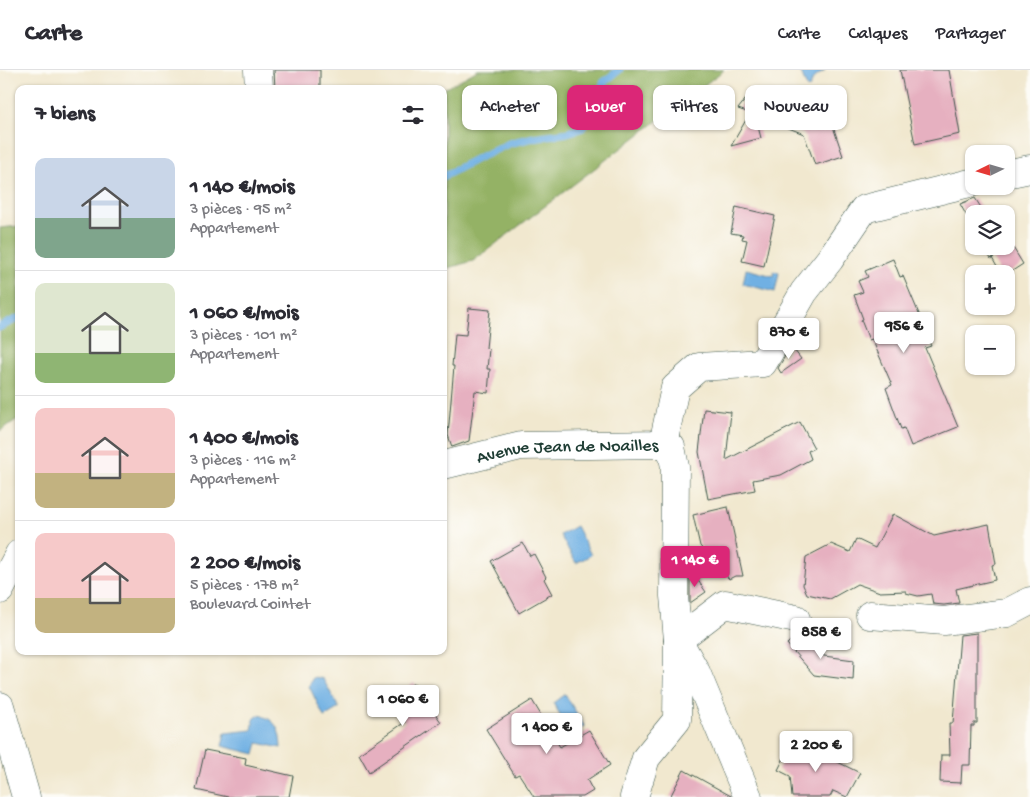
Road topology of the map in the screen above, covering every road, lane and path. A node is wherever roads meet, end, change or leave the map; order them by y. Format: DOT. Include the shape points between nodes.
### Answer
graph roads {
  1 [pos="258,70"];
  2 [pos="259,85"];
  3 [pos="1030,169"];
  4 [pos="1015,172"];
  5 [pos="965,184"];
  6 [pos="663,444"];
  7 [pos="447,464"];
  8 [pos="15,562"];
  9 [pos="0,590"];
  10 [pos="1030,601"];
  11 [pos="870,615"];
  12 [pos="796,619"];
  13 [pos="678,640"];
  14 [pos="0,706"];
  15 [pos="26,797"];
  16 [pos="634,797"];
  17 [pos="748,797"];
  1 -- 2 [label="street"];
  3 -- 4 [label="street"];
  5 -- 6 [label="street, Avenue Jean de Noailles" via="864,209 804,292 763,363 699,367 675,388"];
  6 -- 7 [label="street, Avenue Jean de Noailles" via="521,446"];
  6 -- 13 [label="street" via="671,447 675,467 674,596"];
  8 -- 9 [label="street"];
  10 -- 11 [label="street" via="1006,613 944,621"];
  12 -- 13 [label="street" via="725,604"];
  13 -- 16 [label="street" via="677,720 646,758"];
  13 -- 17 [label="street" via="696,672"];
  14 -- 15 [label="street"];
}
